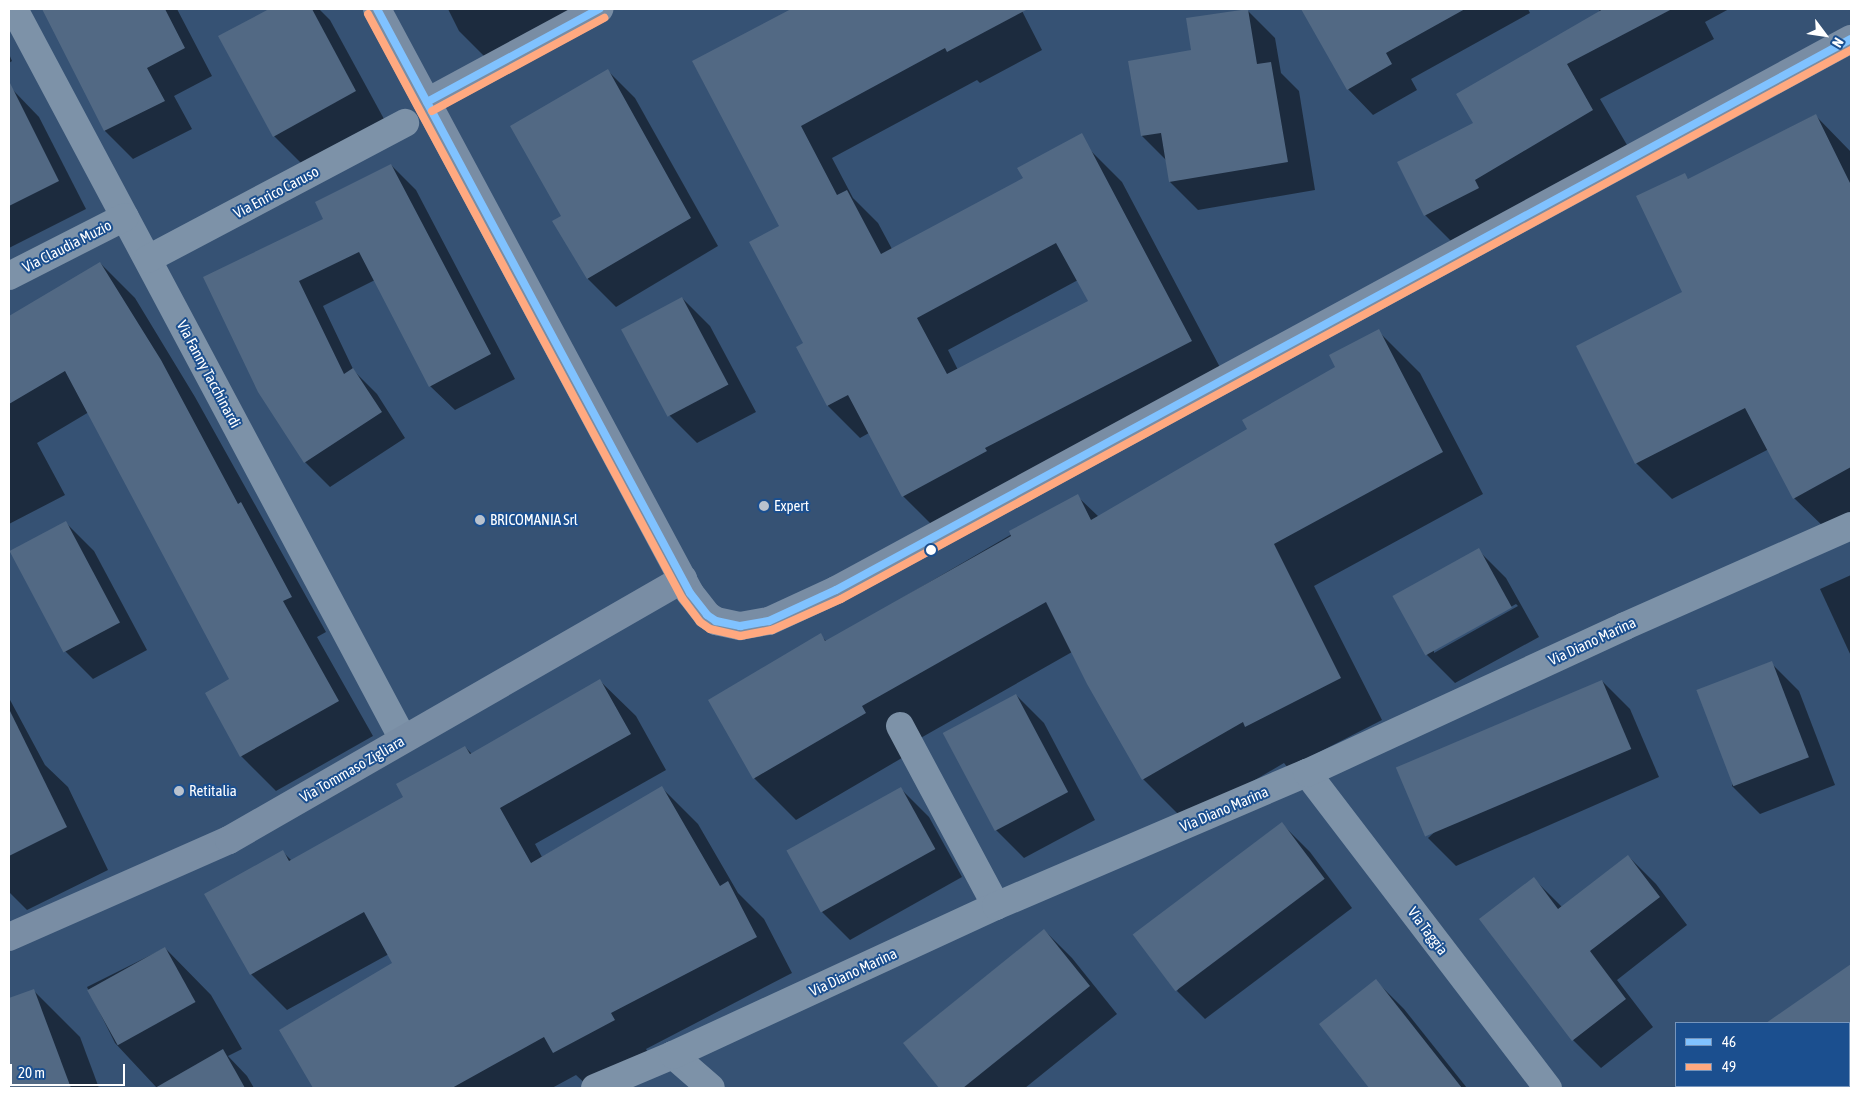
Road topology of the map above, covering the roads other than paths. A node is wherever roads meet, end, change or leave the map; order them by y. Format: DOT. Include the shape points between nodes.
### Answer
graph roads {
  1 [pos="14,9"];
  2 [pos="377,9"];
  3 [pos="599,9"];
  4 [pos="1851,39"];
  5 [pos="427,102"];
  6 [pos="405,124"];
  7 [pos="125,217"];
  8 [pos="148,259"];
  9 [pos="9,276"];
  10 [pos="1851,526"];
  11 [pos="683,579"];
  12 [pos="900,726"];
  13 [pos="403,739"];
  14 [pos="1307,773"];
  15 [pos="996,906"];
  16 [pos="9,936"];
  17 [pos="674,1056"];
  18 [pos="595,1088"];
  19 [pos="711,1088"];
  20 [pos="1548,1088"];
  1 -- 7 [label="street, Via Fanny Tacchinardi"];
  2 -- 5 [label="street"];
  3 -- 5 [label="street"];
  4 -- 11 [label="street" via="790,613 752,625 727,625 707,615"];
  5 -- 11 [label="street"];
  6 -- 8 [label="street, Via Enrico Caruso"];
  7 -- 8 [label="street, Via Fanny Tacchinardi"];
  7 -- 9 [label="street, Via Claudia Muzio"];
  8 -- 13 [label="street, Via Fanny Tacchinardi"];
  10 -- 14 [label="street, Via Diano Marina"];
  11 -- 13 [label="street, Via Tommaso Zigliara"];
  12 -- 15 [label="street"];
  13 -- 16 [label="street, Via Tommaso Zigliara" via="229,840"];
  14 -- 15 [label="street, Via Diano Marina"];
  14 -- 20 [label="street, Via Taggia"];
  15 -- 17 [label="street, Via Diano Marina"];
  17 -- 18 [label="street, Via Diano Marina"];
  17 -- 19 [label="street"];
}
